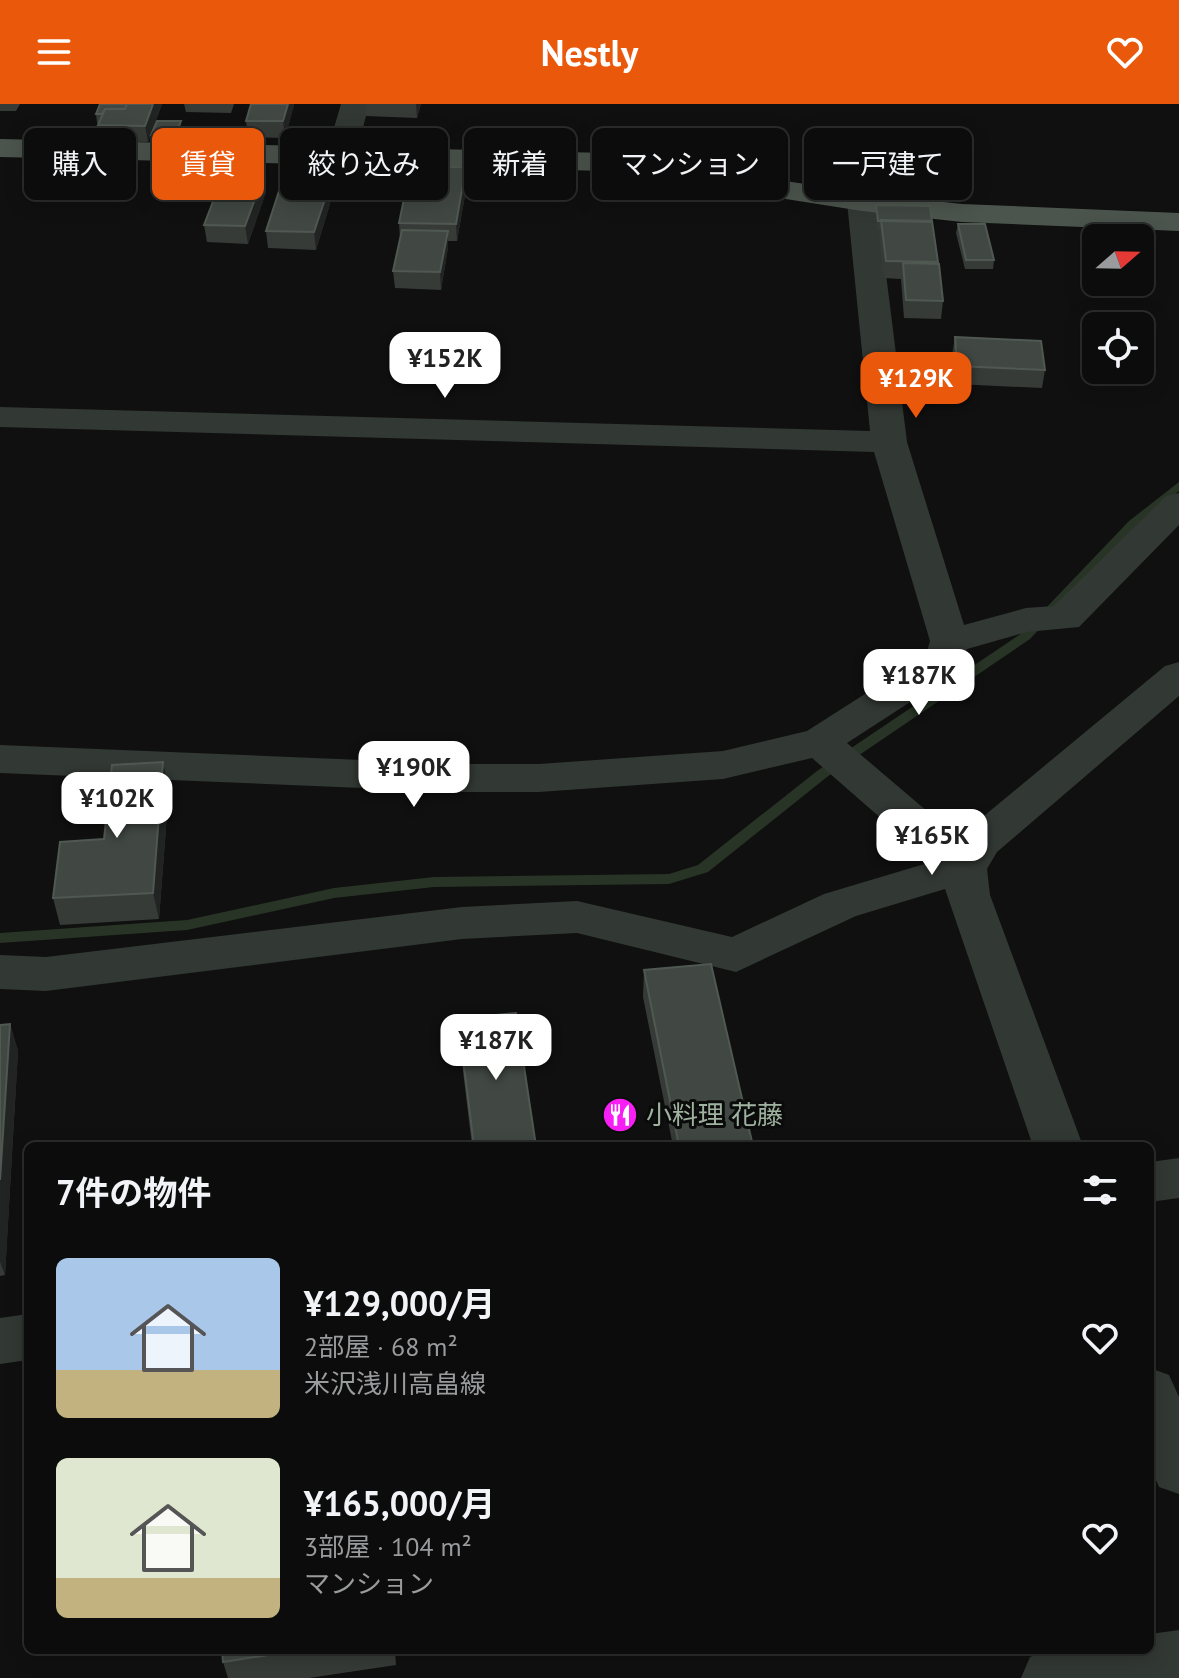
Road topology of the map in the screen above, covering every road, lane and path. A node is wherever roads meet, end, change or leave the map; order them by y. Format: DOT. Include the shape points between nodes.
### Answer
graph roads {
  1 [pos="355,104"];
  2 [pos="348,128"];
  3 [pos="0,148"];
  4 [pos="280,154"];
  5 [pos="448,158"];
  6 [pos="862,202"];
  7 [pos="1179,222"];
  8 [pos="0,417"];
  9 [pos="889,442"];
  10 [pos="1179,504"];
  11 [pos="950,641"];
  12 [pos="1171,695"];
  13 [pos="820,742"];
  14 [pos="0,759"];
  15 [pos="965,868"];
  16 [pos="0,972"];
  17 [pos="1057,1142"];
  18 [pos="1179,1178"];
  19 [pos="1154,1181"];
  20 [pos="24,1338"];
  21 [pos="0,1341"];
  22 [pos="1154,1403"];
  23 [pos="1179,1469"];
  24 [pos="1179,1659"];
  25 [pos="1051,1678"];
  1 -- 2 [label="street"];
  3 -- 4 [label="main road"];
  5 -- 6 [label="main road" via="608,162"];
  6 -- 7 [label="main road" via="962,213"];
  6 -- 9 [label="street"];
  8 -- 9 [label="street"];
  9 -- 11 [label="street"];
  10 -- 11 [label="street" via="1065,618 1026,620"];
  11 -- 13 [label="street" via="944,662"];
  12 -- 15 [label="street" via="982,841"];
  13 -- 14 [label="street" via="723,765 539,778"];
  13 -- 15 [label="street"];
  15 -- 16 [label="street" via="840,905 736,955 577,917 462,923 46,974"];
  15 -- 17 [label="street" via="968,895"];
  18 -- 19 [label="street"];
  20 -- 21 [label="street"];
  22 -- 23 [label="street"];
  24 -- 25 [label="street"];
}
